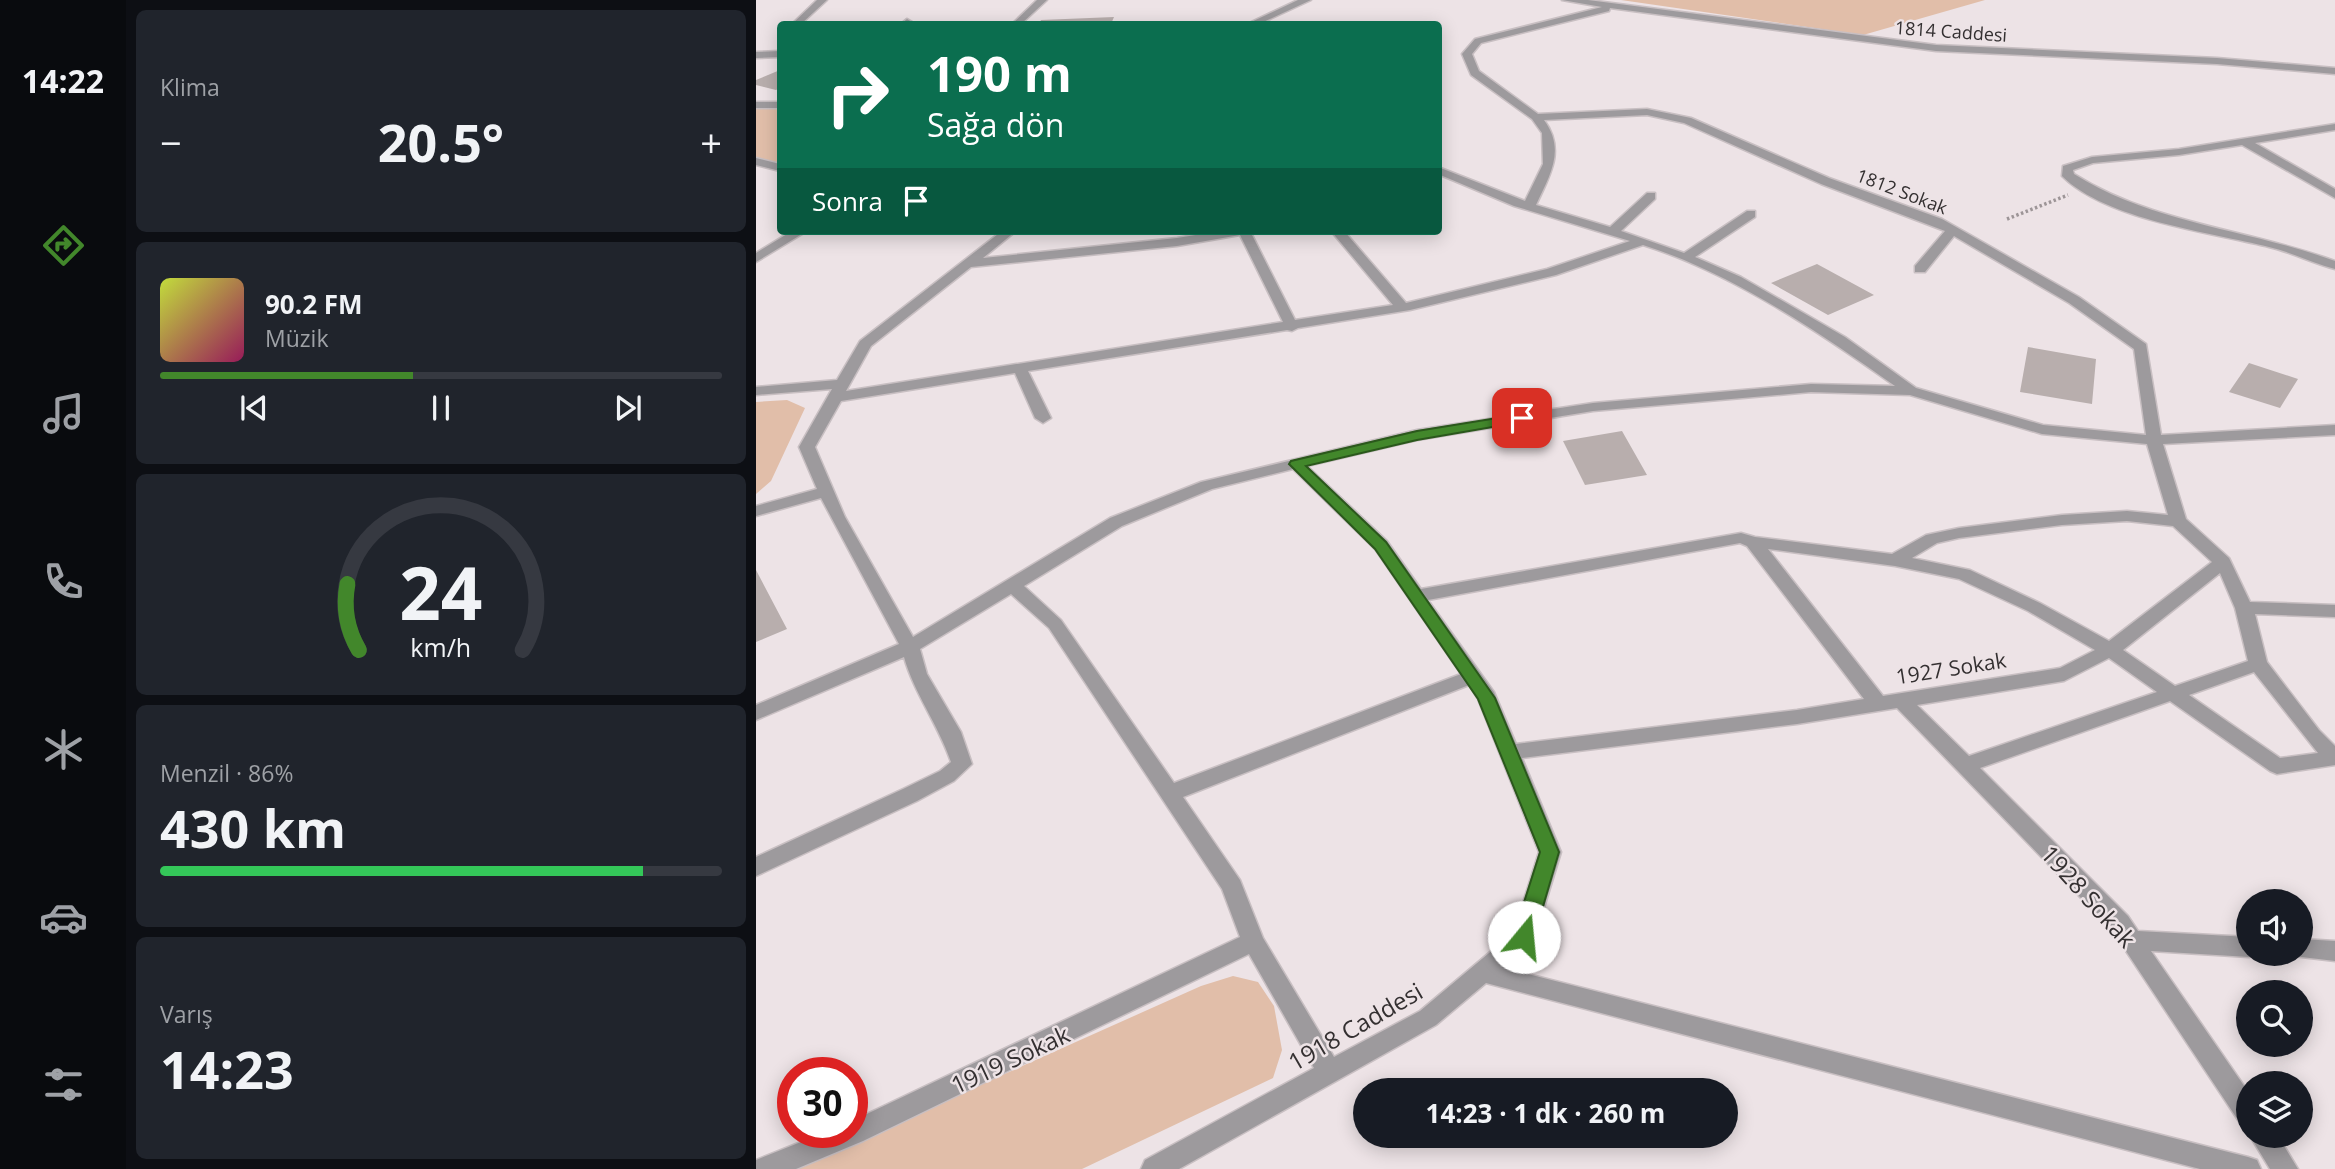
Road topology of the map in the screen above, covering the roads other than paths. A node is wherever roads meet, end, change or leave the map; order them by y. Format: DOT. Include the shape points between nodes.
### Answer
graph roads {
  1 [pos="822,0"];
  2 [pos="1042,0"];
  3 [pos="1306,0"];
  4 [pos="1567,0"];
  5 [pos="1617,6"];
  6 [pos="799,21"];
  7 [pos="1019,21"];
  8 [pos="1258,21"];
  9 [pos="777,41"];
  10 [pos="777,54"];
  11 [pos="759,55"];
  12 [pos="2335,71"];
  13 [pos="756,105"];
  14 [pos="777,105"];
  15 [pos="1535,117"];
  16 [pos="2335,127"];
  17 [pos="2245,142"];
  18 [pos="756,162"];
  19 [pos="777,167"];
  20 [pos="1442,174"];
  21 [pos="2335,194"];
  22 [pos="1651,196"];
  23 [pos="1529,206"];
  24 [pos="1751,214"];
  25 [pos="1952,230"];
  26 [pos="1612,232"];
  27 [pos="795,235"];
  28 [pos="1005,235"];
  29 [pos="1220,235"];
  30 [pos="1246,235"];
  31 [pos="1339,235"];
  32 [pos="1643,241"];
  33 [pos="756,258"];
  34 [pos="1685,258"];
  35 [pos="967,264"];
  36 [pos="2335,265"];
  37 [pos="1920,269"];
  38 [pos="1402,307"];
  39 [pos="1292,327"];
  40 [pos="1020,368"];
  41 [pos="756,391"];
  42 [pos="839,391"];
  43 [pos="1911,391"];
  44 [pos="1043,418"];
  45 [pos="2335,430"];
  46 [pos="2154,440"];
  47 [pos="1296,464"];
  48 [pos="826,491"];
  49 [pos="756,511"];
  50 [pos="2178,522"];
  51 [pos="1753,542"];
  52 [pos="1895,560"];
  53 [pos="2223,562"];
  54 [pos="1013,586"];
  55 [pos="1416,596"];
  56 [pos="2244,608"];
  57 [pos="2335,611"];
  58 [pos="910,646"];
  59 [pos="2110,650"];
  60 [pos="2259,664"];
  61 [pos="1472,677"];
  62 [pos="2175,693"];
  63 [pos="1901,700"];
  64 [pos="1877,702"];
  65 [pos="756,713"];
  66 [pos="1508,752"];
  67 [pos="2334,757"];
  68 [pos="1966,765"];
  69 [pos="1168,794"];
  70 [pos="756,867"];
  71 [pos="2132,940"];
  72 [pos="1252,941"];
  73 [pos="2236,946"];
  74 [pos="2313,950"];
  75 [pos="2335,951"];
  76 [pos="1482,972"];
  77 [pos="1330,1072"];
  78 [pos="2236,1096"];
  79 [pos="2271,1148"];
  80 [pos="765,1169"];
  81 [pos="1154,1169"];
  82 [pos="2248,1169"];
  83 [pos="2285,1169"];
  1 -- 6 [label="street"];
  2 -- 7 [label="street"];
  3 -- 8 [label="street"];
  4 -- 5 [label="street, 1814 Caddesi"];
  5 -- 12 [label="street, 1814 Caddesi" via="1936,48"];
  5 -- 15 [label="street" via="1479,41 1467,54 1475,73"];
  9 -- 11 [label="street"];
  10 -- 11 [label="street"];
  13 -- 14 [label="street"];
  15 -- 23 [label="street" via="1548,133 1549,164"];
  15 -- 25 [label="street, 1812 Sokak" via="1647,113 1687,120"];
  16 -- 17 [label="street"];
  17 -- 21 [label="street"];
  17 -- 36 [label="street" via="2092,160 2067,169 2068,176 2147,216 2271,243"];
  18 -- 19 [label="street"];
  20 -- 23 [label="street"];
  22 -- 26 [label="street"];
  23 -- 26 [label="street"];
  24 -- 34 [label="street"];
  25 -- 37 [label="street"];
  25 -- 46 [label="street, 1812 Sokak" via="2074,300 2141,347"];
  26 -- 32 [label="street"];
  27 -- 33 [label="street"];
  28 -- 35 [label="street"];
  29 -- 35 [label="street"];
  30 -- 39 [label="street"];
  31 -- 38 [label="street"];
  32 -- 34 [label="street"];
  32 -- 38 [label="street" via="1551,272"];
  34 -- 43 [label="street" via="1736,280 1828,333"];
  35 -- 42 [label="street" via="865,344"];
  38 -- 39 [label="street"];
  39 -- 40 [label="street"];
  40 -- 42 [label="street"];
  40 -- 44 [label="street"];
  41 -- 42 [label="street"];
  42 -- 48 [label="street" via="807,447"];
  43 -- 46 [label="street" via="2042,429"];
  43 -- 47 [label="street" via="1811,388 1593,407 1417,435"];
  45 -- 46 [label="street"];
  46 -- 50 [label="street"];
  47 -- 54 [label="street" via="1207,485 1116,522"];
  47 -- 55 [label="street, 1918 Caddesi" via="1381,545"];
  48 -- 49 [label="street"];
  48 -- 58 [label="street"];
  50 -- 52 [label="street" via="2127,516 1959,533 1932,539"];
  50 -- 53 [label="street"];
  51 -- 52 [label="street"];
  51 -- 55 [label="street" via="1741,538"];
  51 -- 64 [label="street"];
  52 -- 59 [label="street" via="1964,574"];
  53 -- 56 [label="street"];
  53 -- 59 [label="street, 1927 Sokak"];
  54 -- 58 [label="street"];
  54 -- 69 [label="street" via="1055,624"];
  55 -- 61 [label="street, 1918 Caddesi"];
  56 -- 57 [label="street"];
  56 -- 60 [label="street"];
  58 -- 65 [label="street"];
  58 -- 70 [label="street" via="918,674 951,732 962,764 910,795"];
  59 -- 62 [label="street"];
  59 -- 63 [label="street, 1927 Sokak" via="2064,674"];
  60 -- 62 [label="street"];
  60 -- 67 [label="street"];
  61 -- 66 [label="street, 1918 Caddesi" via="1486,698"];
  61 -- 69 [label="street"];
  62 -- 67 [label="street" via="2277,766"];
  62 -- 68 [label="street"];
  63 -- 64 [label="street, 1927 Sokak"];
  63 -- 68 [label="street, 1928 Sokak"];
  64 -- 66 [label="street, 1927 Sokak" via="1797,717"];
  66 -- 76 [label="street, 1918 Caddesi" via="1550,852 1524,937"];
  68 -- 71 [label="street, 1928 Sokak"];
  69 -- 72 [label="street" via="1232,886"];
  71 -- 73 [label="street"];
  71 -- 78 [label="street, 1928 Sokak"];
  72 -- 77 [label="street"];
  72 -- 80 [label="street, 1919 Sokak" via="854,1133"];
  74 -- 75 [label="street"];
  76 -- 77 [label="street, 1918 Caddesi" via="1428,1018"];
  76 -- 82 [label="street"];
  77 -- 81 [label="street, 1918 Caddesi"];
  79 -- 83 [label="street"];
}
